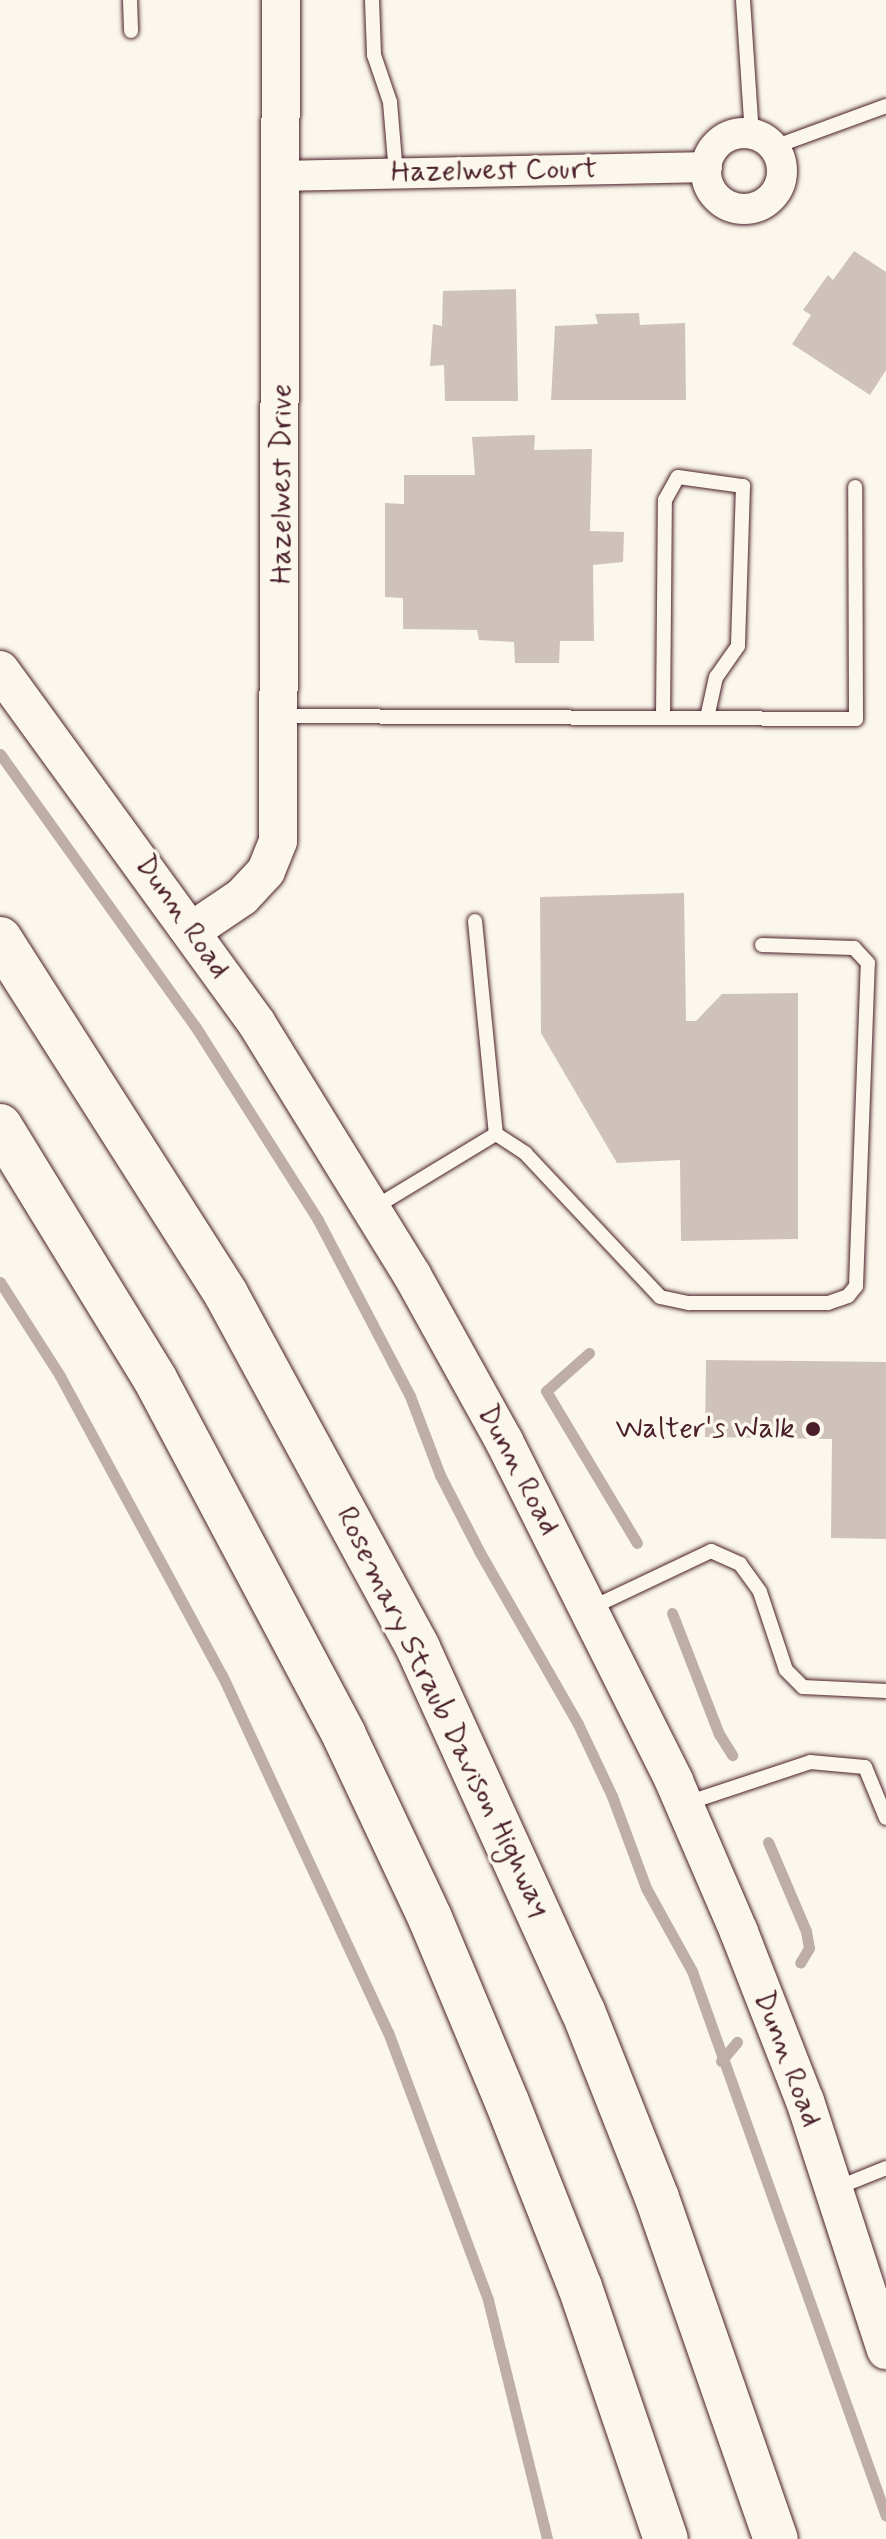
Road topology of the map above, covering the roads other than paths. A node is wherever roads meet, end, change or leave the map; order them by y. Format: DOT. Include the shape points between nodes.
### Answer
graph roads {
  1 [pos="130,0"];
  2 [pos="281,0"];
  3 [pos="372,0"];
  4 [pos="743,0"];
  5 [pos="131,31"];
  6 [pos="886,106"];
  7 [pos="763,140"];
  8 [pos="707,167"];
  9 [pos="396,173"];
  10 [pos="281,176"];
  11 [pos="855,487"];
  12 [pos="0,670"];
  13 [pos="282,716"];
  14 [pos="663,718"];
  15 [pos="707,718"];
  16 [pos="475,921"];
  17 [pos="193,930"];
  18 [pos="0,939"];
  19 [pos="762,945"];
  20 [pos="0,1126"];
  21 [pos="496,1134"];
  22 [pos="372,1209"];
  23 [pos="590,1608"];
  24 [pos="886,1691"];
  25 [pos="684,1804"];
  26 [pos="886,1818"];
  27 [pos="886,2168"];
  28 [pos="833,2189"];
  29 [pos="886,2350"];
  30 [pos="666,2539"];
  31 [pos="776,2539"];
  1 -- 5 [label="lane"];
  2 -- 10 [label="street, Hazelwest Drive"];
  3 -- 9 [label="lane" via="374,55 390,102"];
  4 -- 7 [label="lane"];
  6 -- 7 [label="lane"];
  7 -- 8 [label="street" via="727,136"];
  7 -- 8 [label="street" via="780,182 775,193 755,207 743,209 720,200"];
  8 -- 9 [label="street, Hazelwest Court"];
  9 -- 10 [label="street, Hazelwest Court"];
  10 -- 13 [label="street, Hazelwest Drive"];
  11 -- 15 [label="lane" via="856,719"];
  12 -- 17 [label="street, Dunn Road"];
  13 -- 14 [label="lane"];
  13 -- 17 [label="street, Hazelwest Drive" via="278,841 266,871 242,897"];
  14 -- 15 [label="lane"];
  14 -- 15 [label="lane" via="665,500 678,477 743,486 738,646 716,677"];
  16 -- 21 [label="lane"];
  17 -- 22 [label="street, Dunn Road"];
  18 -- 31 [label="highway, Rosemary Straub Davison Highway" via="226,1294 418,1648 589,2026 657,2198"];
  19 -- 21 [label="lane" via="854,948 868,963 856,1286 848,1296 828,1303 689,1303 660,1297 525,1153"];
  20 -- 30 [label="highway" via="155,1379 344,1735 430,1918 507,2102 580,2287"];
  21 -- 22 [label="lane"];
  22 -- 23 [label="street, Dunn Road" via="504,1441"];
  23 -- 24 [label="lane" via="711,1551 740,1564 760,1592 786,1670 803,1687"];
  23 -- 25 [label="street, Dunn Road"];
  25 -- 26 [label="lane" via="810,1762 865,1767"];
  25 -- 28 [label="street, Dunn Road" via="805,2101"];
  27 -- 28 [label="lane"];
  28 -- 29 [label="street, Dunn Road"];
}
